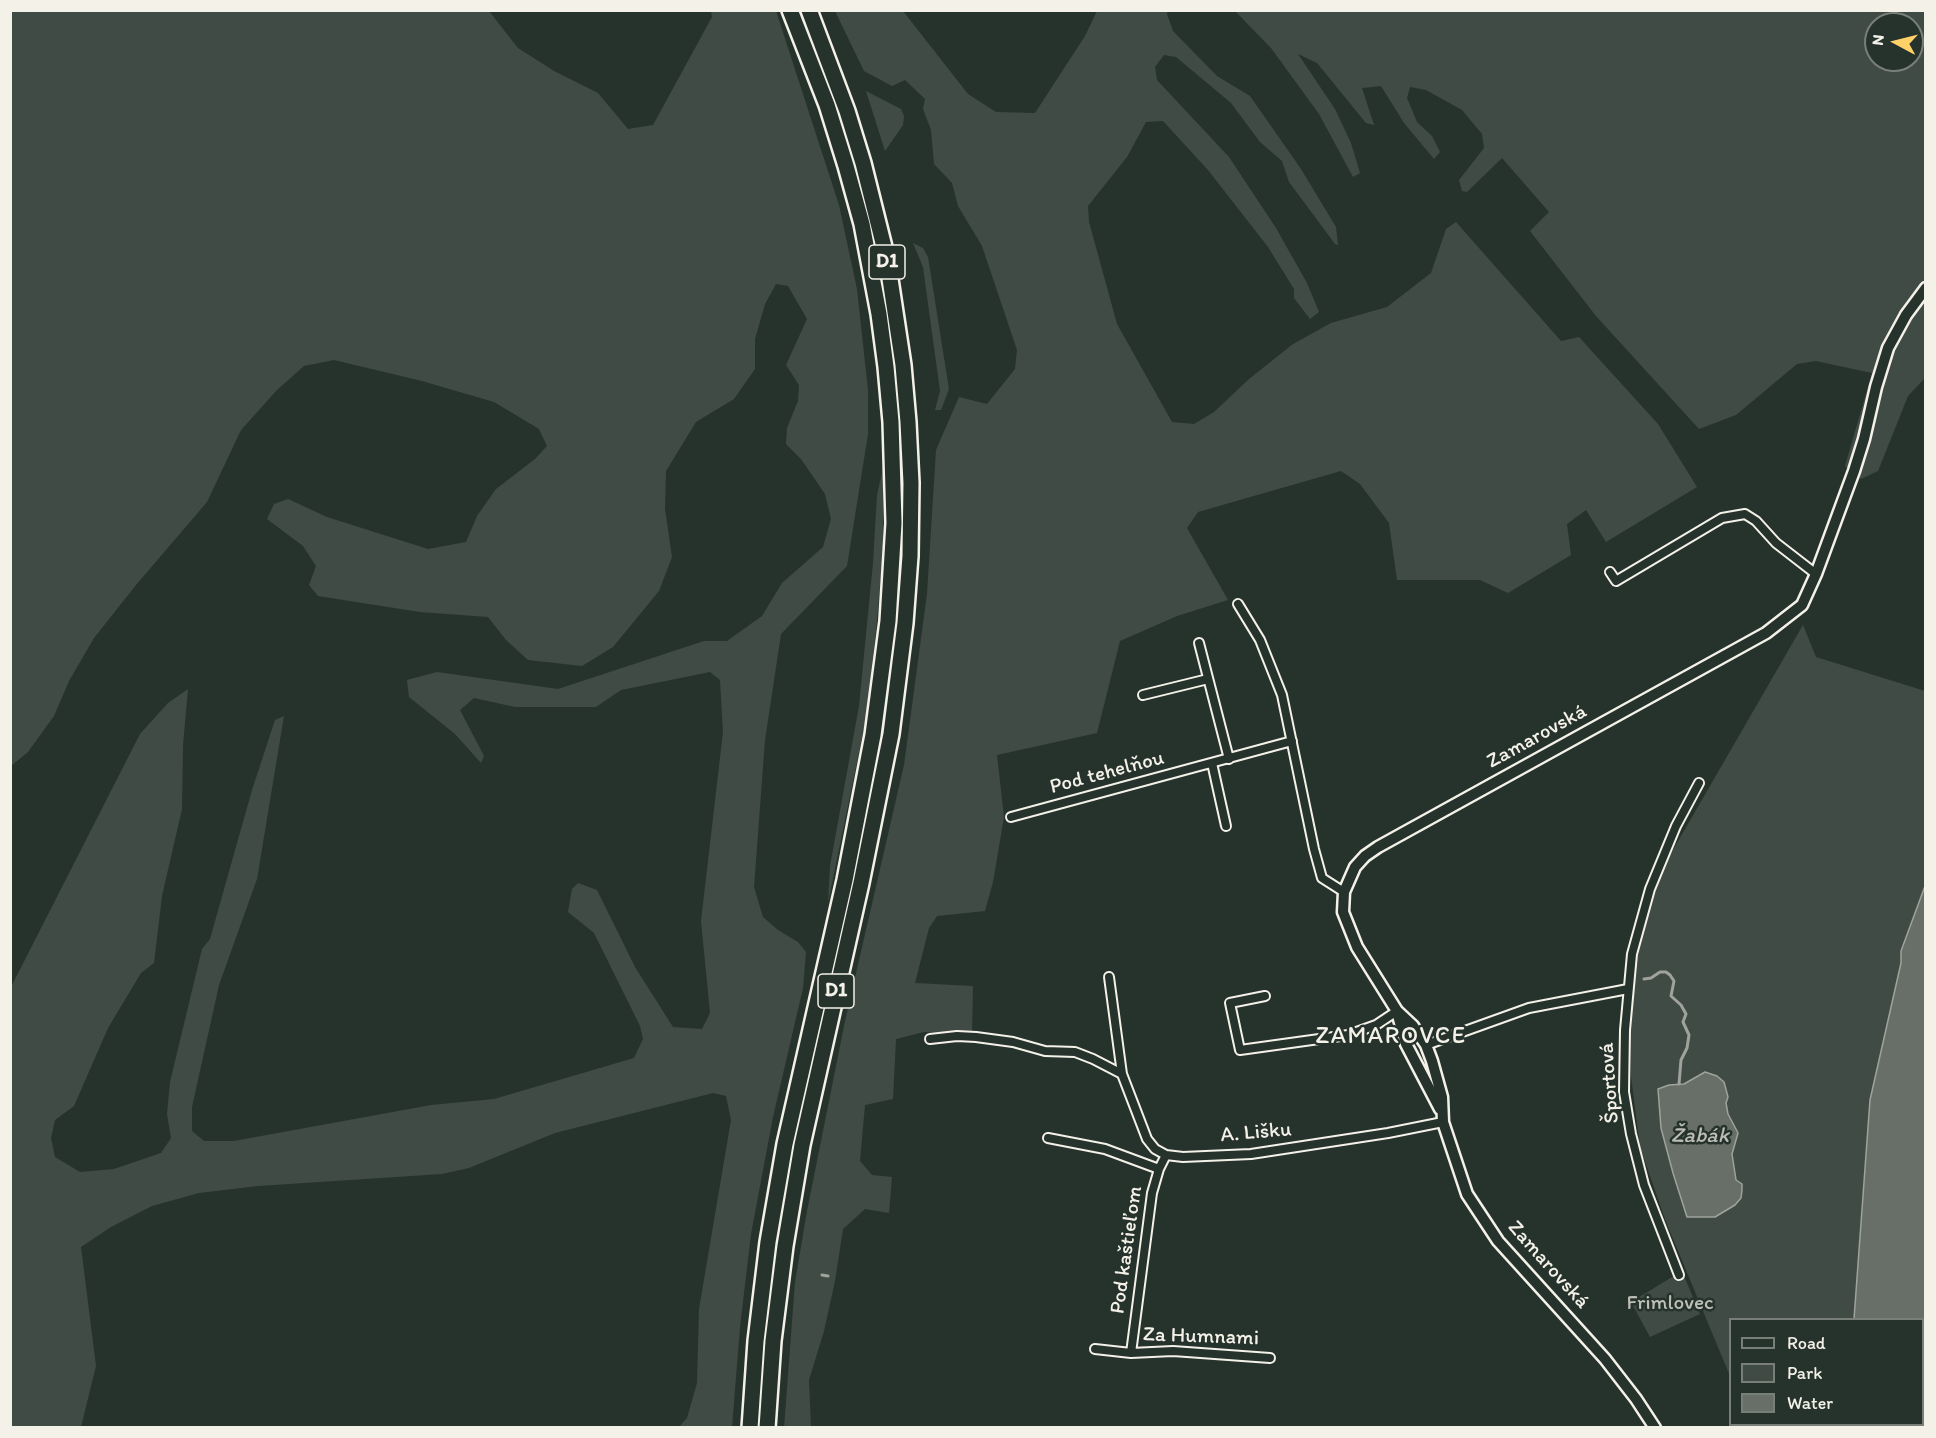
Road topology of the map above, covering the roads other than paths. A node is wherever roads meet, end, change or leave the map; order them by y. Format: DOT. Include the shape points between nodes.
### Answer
graph roads {
  1 [pos="790,10"];
  2 [pos="808,10"];
  3 [pos="1926,288"];
  4 [pos="1610,572"];
  5 [pos="1816,574"];
  6 [pos="1238,604"];
  7 [pos="1199,643"];
  8 [pos="1208,679"];
  9 [pos="1143,695"];
  10 [pos="1292,741"];
  11 [pos="1229,759"];
  12 [pos="1212,763"];
  13 [pos="1700,783"];
  14 [pos="1011,817"];
  15 [pos="1226,826"];
  16 [pos="1344,892"];
  17 [pos="1109,977"];
  18 [pos="1628,989"];
  19 [pos="1265,996"];
  20 [pos="1396,1011"];
  21 [pos="930,1038"];
  22 [pos="1426,1046"];
  23 [pos="1122,1074"];
  24 [pos="1442,1117"];
  25 [pos="1048,1138"];
  26 [pos="1166,1155"];
  27 [pos="1159,1169"];
  28 [pos="1679,1275"];
  29 [pos="1095,1349"];
  30 [pos="1131,1353"];
  31 [pos="1270,1358"];
  32 [pos="750,1428"];
  33 [pos="767,1428"];
  34 [pos="1655,1428"];
  1 -- 32 [label="highway, D1" via="827,105 862,225 887,378 894,523 888,621 873,735 845,880 785,1144 768,1242"];
  2 -- 33 [label="highway, D1" via="848,111 887,260 908,422 910,556 891,734 802,1145 785,1246"];
  3 -- 5 [label="main road, Zamarovská" via="1888,348 1864,439"];
  4 -- 5 [label="street" via="1616,581 1722,518 1745,514"];
  5 -- 16 [label="main road, Zamarovská" via="1802,604 1766,633 1378,847 1355,867"];
  6 -- 10 [label="street" via="1272,668"];
  7 -- 8 [label="street"];
  8 -- 9 [label="street"];
  8 -- 11 [label="street"];
  10 -- 11 [label="street, Pod tehelňou"];
  10 -- 16 [label="street" via="1322,878"];
  11 -- 12 [label="street, Pod tehelňou"];
  12 -- 14 [label="street, Pod tehelňou"];
  12 -- 15 [label="street"];
  13 -- 18 [label="street, Športová" via="1676,826 1650,889 1632,954"];
  16 -- 20 [label="main road, Zamarovská" via="1343,912 1350,933"];
  17 -- 23 [label="street"];
  18 -- 22 [label="street" via="1529,1008"];
  18 -- 28 [label="street, Športová" via="1625,1101 1644,1185"];
  19 -- 20 [label="street" via="1230,1003 1240,1050 1348,1035 1376,1025"];
  20 -- 22 [label="main road, Zamarovská" via="1413,1026"];
  20 -- 24 [label="main road, Zamarovská" via="1406,1044"];
  21 -- 23 [label="street" via="976,1036 1045,1051 1075,1052"];
  22 -- 24 [label="main road, Zamarovská" via="1437,1074"];
  23 -- 26 [label="street" via="1147,1139"];
  24 -- 26 [label="street, A. Lišku" via="1388,1133 1251,1154"];
  24 -- 34 [label="main road, Zamarovská" via="1467,1194 1481,1218 1605,1359"];
  25 -- 27 [label="street" via="1105,1149"];
  26 -- 27 [label="street, Pod kaštieľom"];
  27 -- 30 [label="street, Pod kaštieľom" via="1152,1193"];
  29 -- 30 [label="street, Za Humnami"];
  30 -- 31 [label="street, Za Humnami" via="1173,1351"];
}
